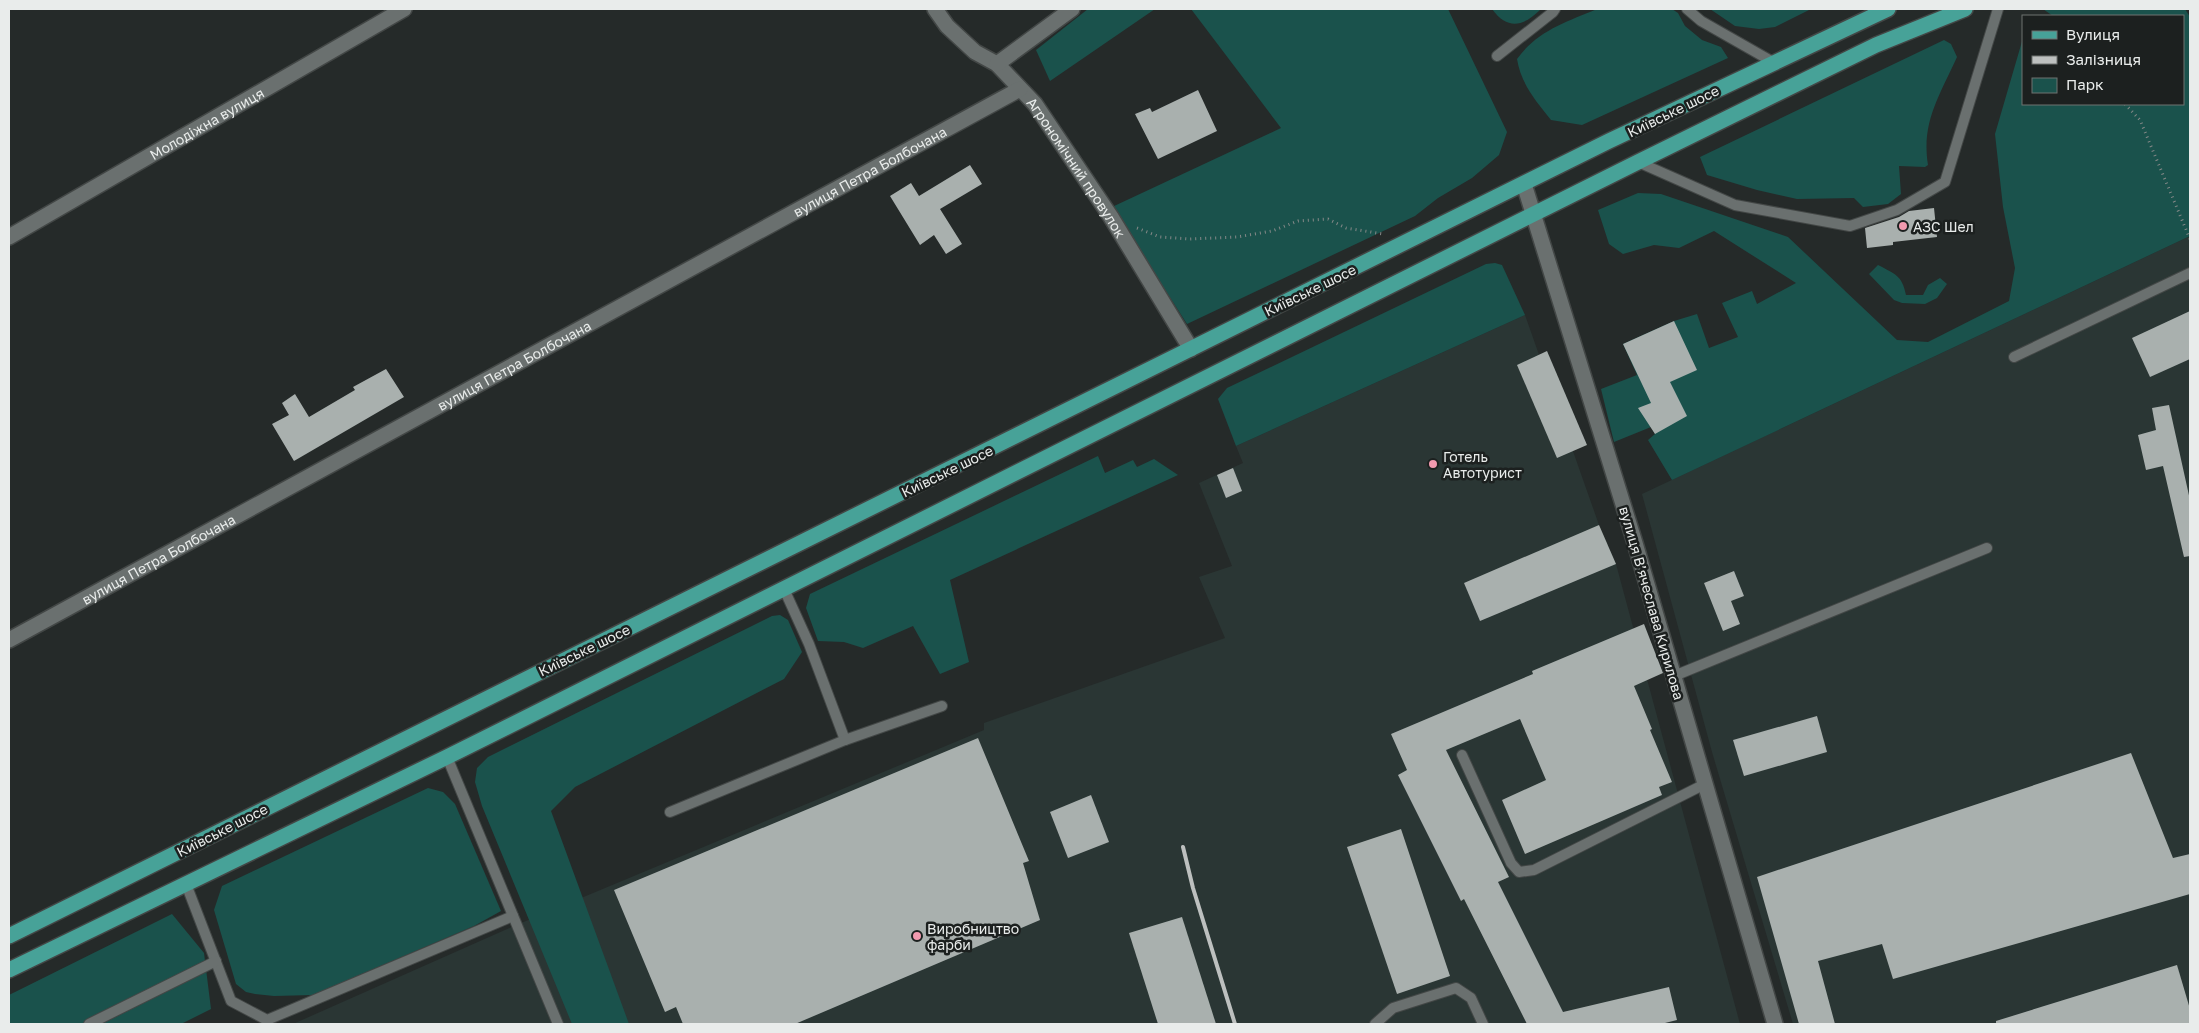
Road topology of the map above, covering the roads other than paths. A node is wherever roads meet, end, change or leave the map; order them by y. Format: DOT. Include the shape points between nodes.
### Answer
graph roads {
  1 [pos="404,9"];
  2 [pos="935,9"];
  3 [pos="1072,9"];
  4 [pos="1555,9"];
  5 [pos="1687,9"];
  6 [pos="1888,9"];
  7 [pos="1965,9"];
  8 [pos="1998,9"];
  9 [pos="1496,56"];
  10 [pos="1773,62"];
  11 [pos="997,64"];
  12 [pos="1020,88"];
  13 [pos="1638,162"];
  14 [pos="1524,184"];
  15 [pos="1534,213"];
  16 [pos="9,237"];
  17 [pos="2190,272"];
  18 [pos="1191,349"];
  19 [pos="2014,357"];
  20 [pos="1987,548"];
  21 [pos="784,589"];
  22 [pos="9,640"];
  23 [pos="1674,676"];
  24 [pos="942,706"];
  25 [pos="845,740"];
  26 [pos="1462,755"];
  27 [pos="446,757"];
  28 [pos="1705,784"];
  29 [pos="670,812"];
  30 [pos="186,884"];
  31 [pos="513,916"];
  32 [pos="9,936"];
  33 [pos="216,961"];
  34 [pos="9,970"];
  35 [pos="90,1024"];
  36 [pos="558,1024"];
  37 [pos="1375,1024"];
  38 [pos="1483,1024"];
  39 [pos="1775,1024"];
  1 -- 16 [label="street, Молодіжна вулиця"];
  2 -- 11 [label="street, Агрономічний провулок" via="947,26 975,52"];
  3 -- 11 [label="street"];
  4 -- 9 [label="lane"];
  5 -- 10 [label="lane" via="1701,21"];
  6 -- 10 [label="main road, Київське шосе"];
  7 -- 13 [label="main road" via="1876,45"];
  8 -- 13 [label="lane" via="1945,182 1896,210 1850,226 1735,205"];
  10 -- 14 [label="main road, Київське шосе"];
  11 -- 12 [label="street, Агрономічний провулок"];
  12 -- 18 [label="street, Агрономічний провулок" via="1035,104 1111,217"];
  12 -- 22 [label="street, вулиця Петра Болбочана"];
  13 -- 15 [label="main road"];
  14 -- 15 [label="street, вулиця Вʼячеслава Кирилова"];
  14 -- 18 [label="main road, Київське шосе"];
  15 -- 21 [label="main road"];
  15 -- 23 [label="street, вулиця Вʼячеслава Кирилова"];
  17 -- 19 [label="lane"];
  18 -- 32 [label="main road, Київське шосе"];
  20 -- 23 [label="lane"];
  21 -- 25 [label="lane" via="810,644"];
  21 -- 27 [label="main road"];
  23 -- 28 [label="street, вулиця Вʼячеслава Кирилова"];
  24 -- 25 [label="lane"];
  25 -- 29 [label="lane"];
  26 -- 28 [label="lane" via="1511,863 1519,872 1534,870"];
  27 -- 30 [label="main road"];
  27 -- 31 [label="lane"];
  28 -- 39 [label="street, вулиця Вʼячеслава Кирилова"];
  30 -- 33 [label="lane"];
  30 -- 34 [label="main road"];
  31 -- 33 [label="lane" via="267,1020 231,1001"];
  31 -- 36 [label="lane"];
  33 -- 35 [label="lane"];
  37 -- 38 [label="lane" via="1393,1008 1456,988 1471,998"];
}
